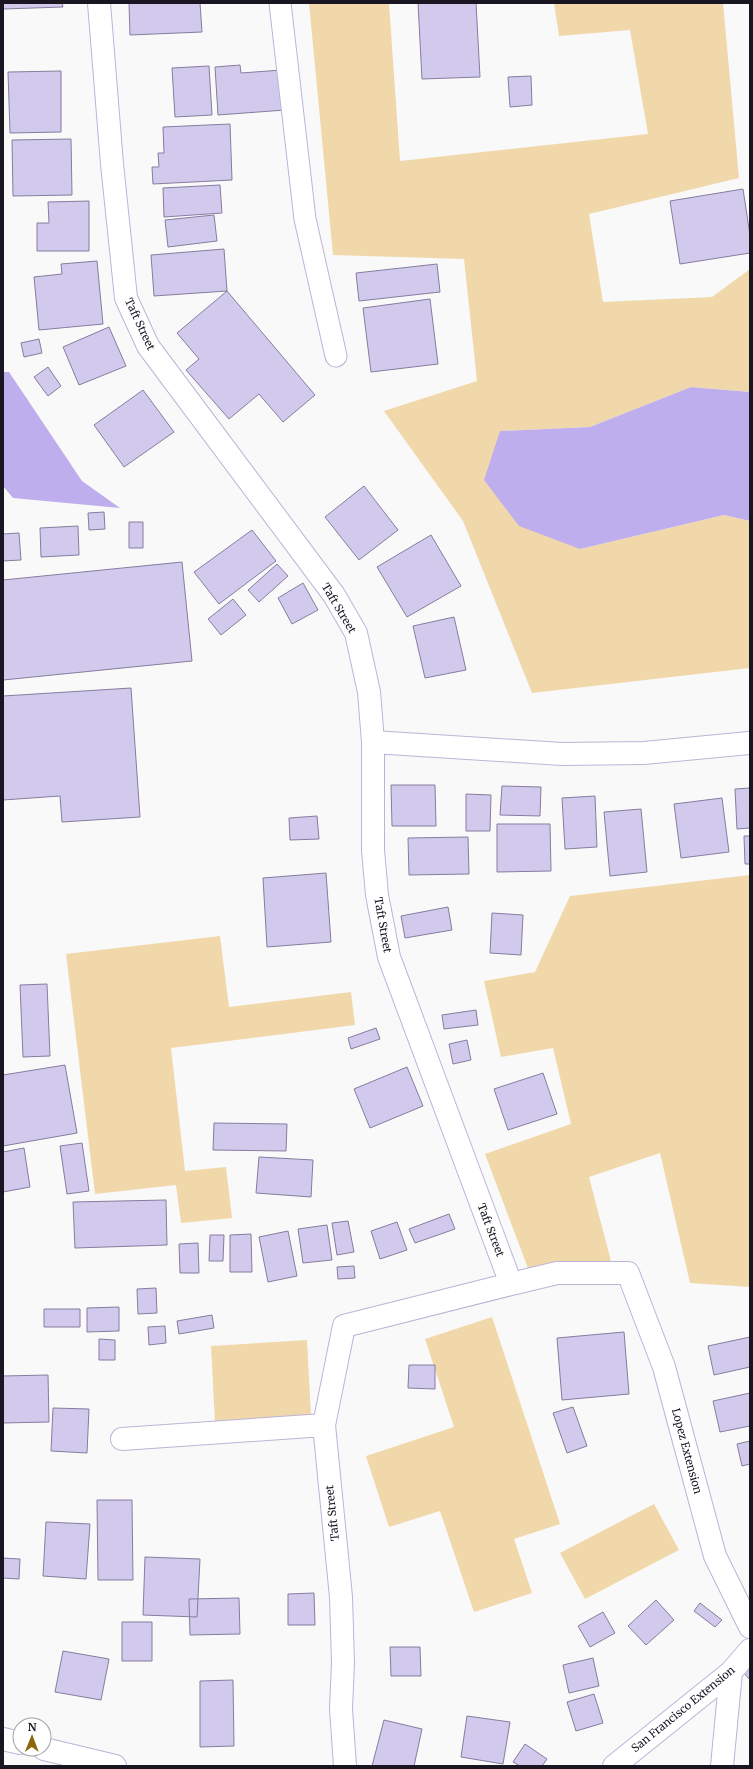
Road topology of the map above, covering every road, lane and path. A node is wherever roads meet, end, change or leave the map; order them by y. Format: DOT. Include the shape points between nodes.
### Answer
graph roads {
  1 [pos="99,3"];
  2 [pos="280,3"];
  3 [pos="336,356"];
  4 [pos="373,742"];
  5 [pos="749,743"];
  6 [pos="511,1284"];
  7 [pos="324,1425"];
  8 [pos="122,1439"];
  9 [pos="750,1627"];
  10 [pos="750,1650"];
  11 [pos="731,1672"];
  12 [pos="52,1753"];
  13 [pos="67,1760"];
  14 [pos="115,1766"];
  15 [pos="345,1766"];
  16 [pos="614,1766"];
  17 [pos="722,1766"];
  1 -- 4 [label="street, Taft Street" via="126,298 148,346 334,596 356,633 369,692"];
  2 -- 3 [label="street" via="306,219"];
  4 -- 5 [label="street" via="562,754 644,753"];
  4 -- 6 [label="street, Taft Street" via="372,850 377,895 389,957"];
  6 -- 7 [label="street, Taft Street" via="344,1326"];
  6 -- 9 [label="street, Lopez Extension" via="557,1273 628,1273 664,1368 715,1556"];
  7 -- 8 [label="street"];
  7 -- 15 [label="street, Taft Street" via="340,1597 343,1663 341,1709"];
  10 -- 11 [label="street, San Francisco Extension"];
  11 -- 16 [label="street, San Francisco Extension"];
  11 -- 17 [label="street"];
  12 -- 13 [label="street"];
  13 -- 14 [label="street"];
}
